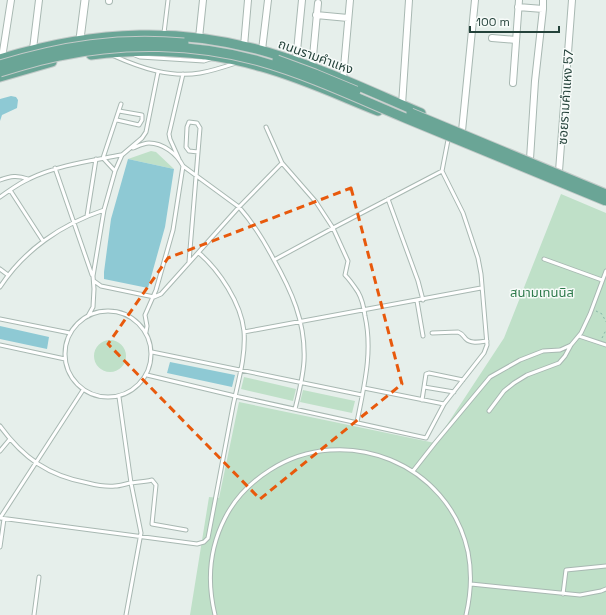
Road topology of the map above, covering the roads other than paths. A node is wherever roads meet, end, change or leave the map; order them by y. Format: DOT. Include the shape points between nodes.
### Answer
graph roads {
  1 [pos="11,0"];
  2 [pos="39,0"];
  3 [pos="85,0"];
  4 [pos="168,0"];
  5 [pos="203,0"];
  6 [pos="248,0"];
  7 [pos="268,0"];
  8 [pos="302,0"];
  9 [pos="350,0"];
  10 [pos="410,0"];
  11 [pos="475,0"];
  12 [pos="543,0"];
  13 [pos="572,0"];
  14 [pos="318,3"];
  15 [pos="518,3"];
  16 [pos="542,9"];
  17 [pos="316,14"];
  18 [pos="348,18"];
  19 [pos="163,35"];
  20 [pos="199,38"];
  21 [pos="492,38"];
  22 [pos="80,39"];
  23 [pos="516,40"];
  24 [pos="244,46"];
  25 [pos="35,49"];
  26 [pos="262,50"];
  27 [pos="108,53"];
  28 [pos="1,60"];
  29 [pos="296,61"];
  30 [pos="241,62"];
  31 [pos="42,64"];
  32 [pos="310,66"];
  33 [pos="0,72"];
  34 [pos="158,72"];
  35 [pos="324,72"];
  36 [pos="183,74"];
  37 [pos="0,77"];
  38 [pos="343,79"];
  39 [pos="304,81"];
  40 [pos="512,83"];
  41 [pos="352,84"];
  42 [pos="320,87"];
  43 [pos="366,89"];
  44 [pos="347,98"];
  45 [pos="121,104"];
  46 [pos="361,104"];
  47 [pos="402,105"];
  48 [pos="119,111"];
  49 [pos="116,120"];
  50 [pos="266,127"];
  51 [pos="462,130"];
  52 [pos="448,140"];
  53 [pos="131,148"];
  54 [pos="198,152"];
  55 [pos="122,155"];
  56 [pos="103,158"];
  57 [pos="96,159"];
  58 [pos="530,159"];
  59 [pos="180,160"];
  60 [pos="282,163"];
  61 [pos="183,166"];
  62 [pos="55,168"];
  63 [pos="115,171"];
  64 [pos="442,171"];
  65 [pos="559,171"];
  66 [pos="196,176"];
  67 [pos="28,179"];
  68 [pos="0,180"];
  69 [pos="10,190"];
  70 [pos="606,190"];
  71 [pos="606,194"];
  72 [pos="0,197"];
  73 [pos="388,200"];
  74 [pos="606,201"];
  75 [pos="606,205"];
  76 [pos="239,207"];
  77 [pos="104,210"];
  78 [pos="87,216"];
  79 [pos="74,223"];
  80 [pos="333,228"];
  81 [pos="43,242"];
  82 [pos="199,252"];
  83 [pos="544,259"];
  84 [pos="274,260"];
  85 [pos="189,262"];
  86 [pos="0,269"];
  87 [pos="606,271"];
  88 [pos="8,275"];
  89 [pos="93,276"];
  90 [pos="602,280"];
  91 [pos="94,281"];
  92 [pos="0,287"];
  93 [pos="482,288"];
  94 [pos="154,297"];
  95 [pos="423,300"];
  96 [pos="417,301"];
  97 [pos="364,310"];
  98 [pos="88,316"];
  99 [pos="0,319"];
  100 [pos="301,322"];
  101 [pos="146,332"];
  102 [pos="244,332"];
  103 [pos="432,333"];
  104 [pos="70,334"];
  105 [pos="423,336"];
  106 [pos="579,336"];
  107 [pos="487,342"];
  108 [pos="606,344"];
  109 [pos="0,345"];
  110 [pos="571,345"];
  111 [pos="152,352"];
  112 [pos="65,359"];
  113 [pos="241,370"];
  114 [pos="147,375"];
  115 [pos="463,380"];
  116 [pos="301,382"];
  117 [pos="424,387"];
  118 [pos="364,388"];
  119 [pos="83,390"];
  120 [pos="454,392"];
  121 [pos="362,395"];
  122 [pos="235,396"];
  123 [pos="119,397"];
  124 [pos="422,400"];
  125 [pos="444,404"];
  126 [pos="295,408"];
  127 [pos="489,411"];
  128 [pos="357,422"];
  129 [pos="0,426"];
  130 [pos="10,439"];
  131 [pos="0,451"];
  132 [pos="36,463"];
  133 [pos="413,471"];
  134 [pos="131,483"];
  135 [pos="1,518"];
  136 [pos="186,530"];
  137 [pos="1,533"];
  138 [pos="140,537"];
  139 [pos="0,547"];
  140 [pos="606,566"];
  141 [pos="39,577"];
  142 [pos="471,584"];
  143 [pos="606,589"];
  144 [pos="563,594"];
  145 [pos="34,615"];
  146 [pos="126,615"];
  147 [pos="215,615"];
  148 [pos="466,615"];
  1 -- 28 [label="street"];
  2 -- 25 [label="street"];
  3 -- 22 [label="street"];
  4 -- 19 [label="lane"];
  5 -- 20 [label="street"];
  6 -- 24 [label="street"];
  7 -- 26 [label="street"];
  8 -- 29 [label="street"];
  9 -- 18 [label="street"];
  10 -- 47 [label="street"];
  11 -- 51 [label="street"];
  12 -- 16 [label="street"];
  13 -- 65 [label="street, ซอยรามคำแหง 57"];
  14 -- 17 [label="street"];
  15 -- 16 [label="street"];
  15 -- 23 [label="street"];
  16 -- 58 [label="street"];
  17 -- 18 [label="street"];
  17 -- 32 [label="street"];
  18 -- 38 [label="street"];
  19 -- 20 [label="main road, ถนนรามคำแหง"];
  19 -- 22 [label="main road, ถนนรามคำแหง" via="120,35"];
  20 -- 24 [label="main road, ถนนรามคำแหง"];
  21 -- 23 [label="street"];
  22 -- 25 [label="main road, ถนนรามคำแหง"];
  23 -- 40 [label="street"];
  24 -- 26 [label="main road, ถนนรามคำแหง"];
  25 -- 28 [label="main road, ถนนรามคำแหง"];
  25 -- 31 [label="main road"];
  26 -- 29 [label="main road, ถนนรามคำแหง"];
  27 -- 30 [label="main road" via="182,53"];
  27 -- 31 [label="main road"];
  27 -- 34 [label="lane"];
  28 -- 71 [label="main road, ถนนรามคำแหง, bridge" via="114,42 172,42 230,48 315,74"];
  29 -- 32 [label="main road, ถนนรามคำแหง"];
  30 -- 36 [label="lane" via="207,72"];
  30 -- 39 [label="main road" via="262,66"];
  31 -- 37 [label="main road"];
  32 -- 35 [label="main road, ถนนรามคำแหง"];
  32 -- 39 [label="main road"];
  33 -- 74 [label="main road, ถนนรามคำแหง, bridge" via="59,56 115,48 172,48 228,55 270,65 315,81"];
  34 -- 36 [label="lane"];
  34 -- 53 [label="lane" via="146,132"];
  35 -- 38 [label="main road, ถนนรามคำแหง"];
  35 -- 42 [label="main road"];
  36 -- 59 [label="lane" via="169,134"];
  38 -- 41 [label="main road, ถนนรามคำแหง"];
  39 -- 42 [label="main road"];
  41 -- 43 [label="main road, ถนนรามคำแหง"];
  41 -- 44 [label="main road"];
  42 -- 44 [label="main road"];
  43 -- 46 [label="main road"];
  43 -- 47 [label="main road, ถนนรามคำแหง"];
  44 -- 46 [label="main road"];
  45 -- 48 [label="lane"];
  46 -- 52 [label="main road"];
  47 -- 51 [label="main road, ถนนรามคำแหง"];
  48 -- 49 [label="lane"];
  48 -- 49 [label="lane" via="142,115 142,120 140,125"];
  49 -- 56 [label="lane"];
  50 -- 60 [label="lane"];
  51 -- 58 [label="main road, ถนนรามคำแหง"];
  52 -- 64 [label="lane"];
  52 -- 75 [label="main road"];
  53 -- 55 [label="lane"];
  53 -- 59 [label="lane" via="148,143 162,146"];
  54 -- 54 [label="lane" via="189,151 186,147 189,122 195,122 200,126"];
  54 -- 66 [label="lane"];
  55 -- 56 [label="lane"];
  55 -- 63 [label="lane"];
  56 -- 57 [label="lane"];
  56 -- 63 [label="lane"];
  57 -- 62 [label="lane"];
  57 -- 78 [label="lane"];
  58 -- 65 [label="main road, ถนนรามคำแหง"];
  59 -- 61 [label="lane"];
  60 -- 76 [label="lane"];
  60 -- 80 [label="lane" via="316,202"];
  61 -- 66 [label="lane"];
  61 -- 94 [label="lane" via="173,230"];
  62 -- 67 [label="lane"];
  62 -- 79 [label="lane"];
  63 -- 77 [label="lane"];
  64 -- 73 [label="lane"];
  64 -- 93 [label="lane" via="463,213 471,236"];
  65 -- 70 [label="main road, ถนนรามคำแหง"];
  66 -- 76 [label="lane"];
  66 -- 85 [label="lane"];
  67 -- 68 [label="lane" via="10,176"];
  67 -- 69 [label="lane"];
  69 -- 72 [label="lane"];
  69 -- 81 [label="lane"];
  73 -- 80 [label="lane"];
  73 -- 95 [label="lane"];
  76 -- 82 [label="lane"];
  76 -- 84 [label="lane" via="256,228"];
  77 -- 78 [label="lane"];
  77 -- 89 [label="lane"];
  78 -- 79 [label="lane"];
  79 -- 81 [label="lane"];
  79 -- 89 [label="lane"];
  80 -- 84 [label="lane"];
  80 -- 97 [label="lane" via="348,261 345,275 359,293"];
  81 -- 88 [label="lane"];
  82 -- 85 [label="lane"];
  82 -- 102 [label="lane" via="215,269 229,291 240,313"];
  83 -- 90 [label="lane"];
  84 -- 100 [label="lane" via="286,279"];
  85 -- 94 [label="lane" via="161,294"];
  86 -- 88 [label="lane"];
  87 -- 90 [label="lane"];
  88 -- 92 [label="lane"];
  89 -- 91 [label="lane"];
  90 -- 106 [label="lane"];
  91 -- 94 [label="lane" via="101,286"];
  91 -- 98 [label="lane" via="93,307"];
  93 -- 95 [label="lane"];
  93 -- 107 [label="lane"];
  94 -- 101 [label="lane" via="145,315"];
  95 -- 96 [label="lane"];
  96 -- 97 [label="lane"];
  96 -- 105 [label="lane"];
  97 -- 100 [label="lane"];
  97 -- 118 [label="lane" via="369,350"];
  98 -- 101 [label="lane" via="106,311 119,312 140,324"];
  98 -- 104 [label="lane" via="76,325"];
  99 -- 104 [label="lane"];
  100 -- 102 [label="lane"];
  100 -- 116 [label="lane" via="304,354"];
  101 -- 111 [label="lane"];
  102 -- 113 [label="lane"];
  103 -- 107 [label="lane" via="458,332 469,342"];
  104 -- 112 [label="lane" via="65,346"];
  106 -- 108 [label="lane"];
  106 -- 110 [label="lane"];
  107 -- 115 [label="lane" via="484,353"];
  109 -- 112 [label="lane"];
  110 -- 127 [label="lane" via="559,363 514,383 504,391"];
  110 -- 133 [label="lane" via="560,350 543,351 520,360 490,377"];
  111 -- 113 [label="lane"];
  111 -- 114 [label="lane"];
  112 -- 119 [label="lane" via="74,381"];
  113 -- 116 [label="lane"];
  113 -- 122 [label="lane"];
  114 -- 122 [label="lane"];
  114 -- 123 [label="lane" via="135,389"];
  115 -- 117 [label="lane" via="428,373"];
  115 -- 120 [label="lane"];
  116 -- 121 [label="lane"];
  116 -- 126 [label="lane"];
  117 -- 120 [label="lane"];
  117 -- 124 [label="lane"];
  118 -- 121 [label="lane"];
  118 -- 124 [label="lane"];
  119 -- 123 [label="lane" via="94,396"];
  119 -- 132 [label="lane"];
  120 -- 125 [label="lane"];
  121 -- 128 [label="lane"];
  122 -- 126 [label="lane"];
  122 -- 138 [label="lane" via="208,538 197,544"];
  123 -- 134 [label="lane"];
  124 -- 125 [label="lane"];
  125 -- 128 [label="lane" via="426,438"];
  126 -- 128 [label="lane"];
  129 -- 130 [label="lane"];
  130 -- 131 [label="lane"];
  130 -- 132 [label="lane"];
  132 -- 134 [label="lane" via="48,471 76,481 116,486"];
  132 -- 135 [label="lane"];
  133 -- 142 [label="lane" via="438,493 456,520 468,551"];
  133 -- 147 [label="lane" via="392,460 347,449 301,455 260,476 229,510 219,531 212,553 210,576"];
  134 -- 136 [label="lane" via="152,480 156,483 152,524"];
  134 -- 138 [label="lane"];
  135 -- 137 [label="lane"];
  135 -- 138 [label="lane"];
  137 -- 139 [label="lane"];
  138 -- 146 [label="lane"];
  140 -- 144 [label="lane" via="566,570"];
  141 -- 145 [label="lane"];
  142 -- 144 [label="lane"];
  142 -- 148 [label="lane"];
  143 -- 144 [label="lane" via="580,595"];
}
